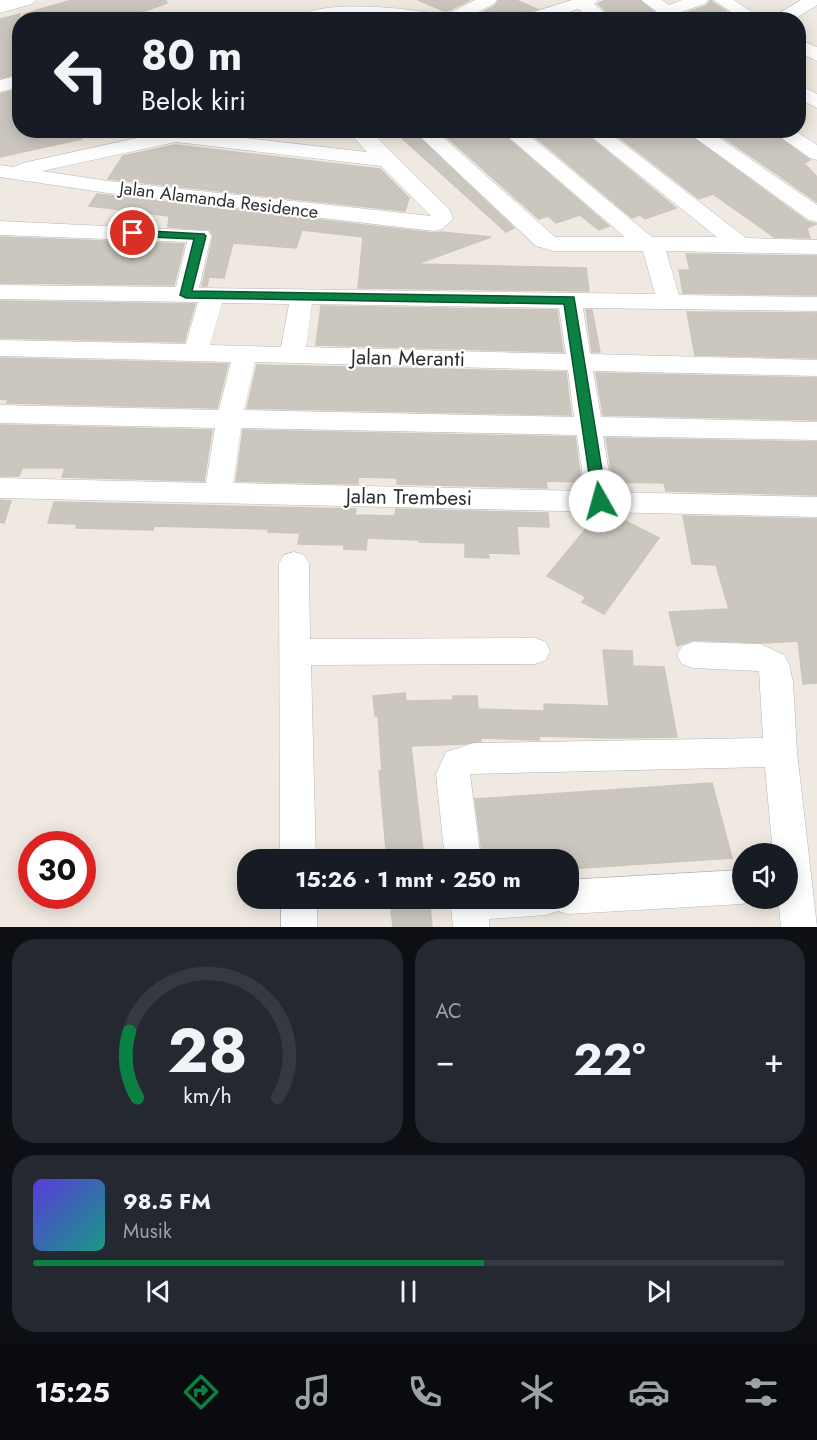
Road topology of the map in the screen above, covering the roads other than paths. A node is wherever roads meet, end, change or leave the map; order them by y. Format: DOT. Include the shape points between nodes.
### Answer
graph roads {
  1 [pos="25,0"];
  2 [pos="488,0"];
  3 [pos="529,0"];
  4 [pos="650,0"];
  5 [pos="699,0"];
  6 [pos="722,0"];
  7 [pos="813,0"];
  8 [pos="586,2"];
  9 [pos="0,7"];
  10 [pos="322,12"];
  11 [pos="411,12"];
  12 [pos="465,12"];
  13 [pos="553,12"];
  14 [pos="555,12"];
  15 [pos="669,12"];
  16 [pos="679,12"];
  17 [pos="742,12"];
  18 [pos="793,12"];
  19 [pos="811,38"];
  20 [pos="817,55"];
  21 [pos="166,138"];
  22 [pos="193,138"];
  23 [pos="364,138"];
  24 [pos="432,138"];
  25 [pos="520,138"];
  26 [pos="603,138"];
  27 [pos="706,138"];
  28 [pos="792,138"];
  29 [pos="817,154"];
  30 [pos="385,160"];
  31 [pos="5,171"];
  32 [pos="817,215"];
  33 [pos="0,228"];
  34 [pos="740,244"];
  35 [pos="651,245"];
  36 [pos="817,247"];
  37 [pos="0,292"];
  38 [pos="186,295"];
  39 [pos="212,295"];
  40 [pos="302,296"];
  41 [pos="570,300"];
  42 [pos="669,302"];
  43 [pos="817,304"];
  44 [pos="0,348"];
  45 [pos="196,353"];
  46 [pos="245,354"];
  47 [pos="292,356"];
  48 [pos="579,362"];
  49 [pos="817,368"];
  50 [pos="0,414"];
  51 [pos="229,420"];
  52 [pos="590,426"];
  53 [pos="817,431"];
  54 [pos="0,488"];
  55 [pos="218,494"];
  56 [pos="600,501"];
  57 [pos="817,507"];
  58 [pos="294,563"];
  59 [pos="295,651"];
  60 [pos="535,651"];
  61 [pos="693,655"];
  62 [pos="780,752"];
  63 [pos="788,843"];
  64 [pos="298,849"];
  65 [pos="462,849"];
  66 [pos="732,888"];
  67 [pos="579,896"];
  68 [pos="299,909"];
  69 [pos="796,909"];
  70 [pos="299,927"];
  71 [pos="799,927"];
  1 -- 9 [label="street"];
  2 -- 12 [label="street"];
  3 -- 14 [label="street"];
  4 -- 15 [label="street"];
  5 -- 16 [label="street"];
  6 -- 17 [label="street"];
  7 -- 18 [label="street"];
  8 -- 13 [label="street"];
  10 -- 11 [label="street"];
  19 -- 20 [label="street"];
  21 -- 31 [label="street"];
  22 -- 30 [label="street"];
  23 -- 30 [label="street"];
  24 -- 35 [label="street" via="544,241"];
  25 -- 35 [label="street"];
  26 -- 34 [label="street"];
  27 -- 32 [label="street"];
  28 -- 29 [label="street"];
  30 -- 31 [label="street, Jalan Alamanda Residence" via="442,219 427,223 108,187"];
  33 -- 38 [label="street" via="200,236"];
  34 -- 35 [label="street"];
  34 -- 36 [label="street"];
  35 -- 42 [label="street"];
  37 -- 38 [label="street"];
  38 -- 39 [label="street"];
  39 -- 40 [label="street"];
  39 -- 45 [label="street"];
  40 -- 41 [label="street"];
  40 -- 47 [label="street"];
  41 -- 42 [label="street"];
  41 -- 48 [label="street"];
  42 -- 43 [label="street"];
  44 -- 45 [label="street, Jalan Meranti"];
  45 -- 46 [label="street, Jalan Meranti"];
  46 -- 47 [label="street, Jalan Meranti"];
  46 -- 51 [label="street"];
  47 -- 48 [label="street, Jalan Meranti"];
  48 -- 49 [label="street, Jalan Meranti"];
  48 -- 52 [label="street"];
  50 -- 51 [label="street"];
  51 -- 52 [label="street"];
  51 -- 55 [label="street"];
  52 -- 53 [label="street"];
  52 -- 56 [label="street"];
  54 -- 55 [label="street, Jalan Trembesi"];
  55 -- 56 [label="street, Jalan Trembesi"];
  56 -- 57 [label="street, Jalan Trembesi"];
  58 -- 59 [label="street"];
  59 -- 60 [label="street"];
  59 -- 64 [label="street"];
  61 -- 62 [label="street" via="761,657 773,664"];
  62 -- 63 [label="street"];
  62 -- 65 [label="street" via="474,758 458,762 453,774"];
  66 -- 67 [label="street"];
  68 -- 70 [label="street"];
  69 -- 71 [label="street"];
}
